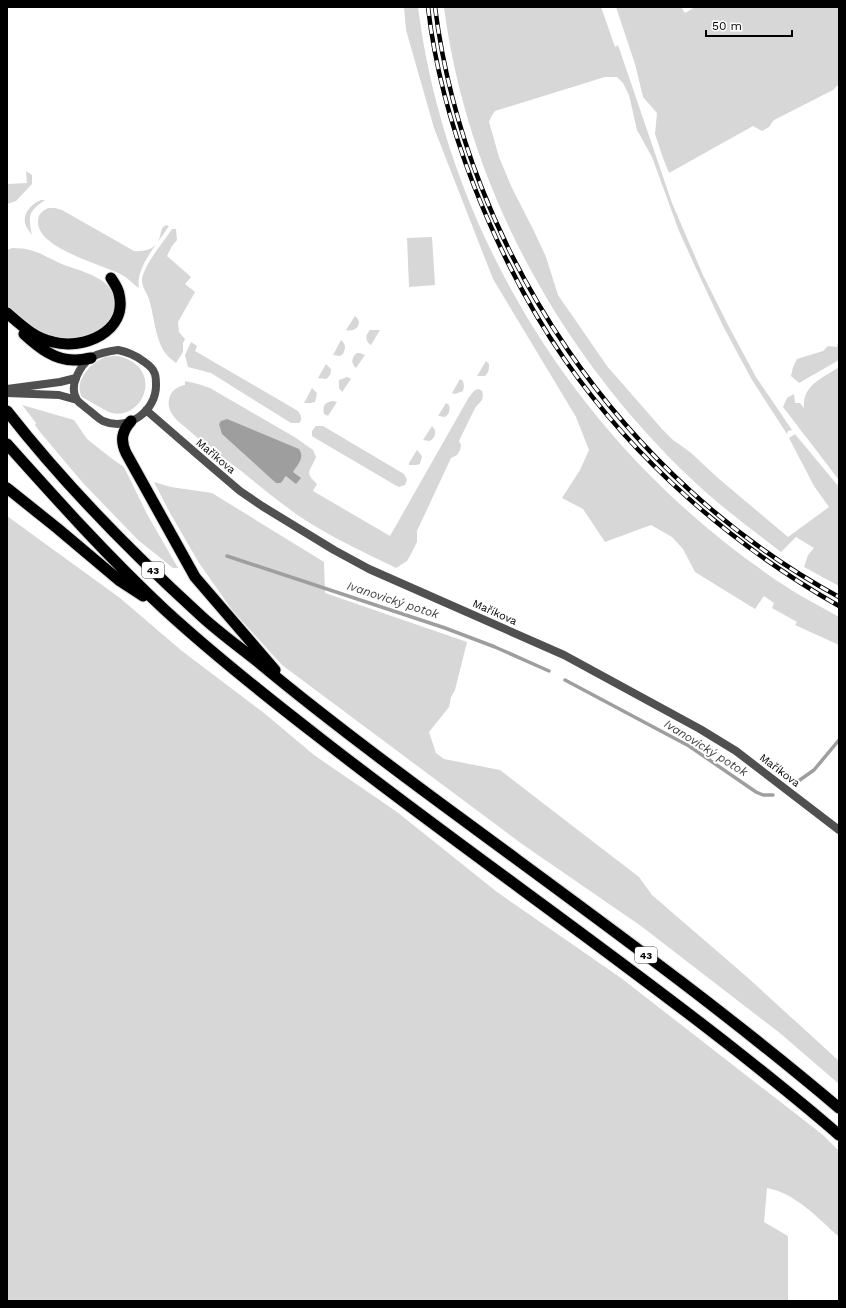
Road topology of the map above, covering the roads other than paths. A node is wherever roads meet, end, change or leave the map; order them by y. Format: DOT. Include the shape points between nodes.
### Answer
graph roads {
  1 [pos="111,278"];
  2 [pos="7,313"];
  3 [pos="7,318"];
  4 [pos="91,358"];
  5 [pos="76,378"];
  6 [pos="7,389"];
  7 [pos="7,393"];
  8 [pos="77,400"];
  9 [pos="146,410"];
  10 [pos="7,411"];
  11 [pos="131,421"];
  12 [pos="7,444"];
  13 [pos="7,488"];
  14 [pos="166,611"];
  15 [pos="295,694"];
  16 [pos="839,830"];
  17 [pos="839,1108"];
  18 [pos="839,1135"];
  1 -- 2 [label="highway" via="119,293 118,316 105,333 90,340 71,344 52,342 31,332"];
  3 -- 4 [label="highway" via="34,343 54,356 76,360"];
  4 -- 5 [label="street" via="82,366"];
  4 -- 9 [label="street" via="111,351 123,351 150,367 154,372 156,389 153,400"];
  5 -- 6 [label="street"];
  5 -- 8 [label="street" via="74,390"];
  7 -- 8 [label="street" via="59,395"];
  8 -- 11 [label="street" via="104,421 113,424"];
  9 -- 11 [label="street"];
  9 -- 16 [label="street, Maříkova" via="240,491 334,550 564,655 700,729 736,751"];
  10 -- 15 [label="highway, 43" via="69,486 112,531 200,615"];
  11 -- 15 [label="highway" via="123,433 123,446 195,577"];
  12 -- 14 [label="highway, 43" via="97,544"];
  13 -- 14 [label="highway" via="120,581"];
  14 -- 18 [label="highway, 43" via="339,754 695,1018"];
  15 -- 17 [label="highway, 43" via="707,1002"];
}
